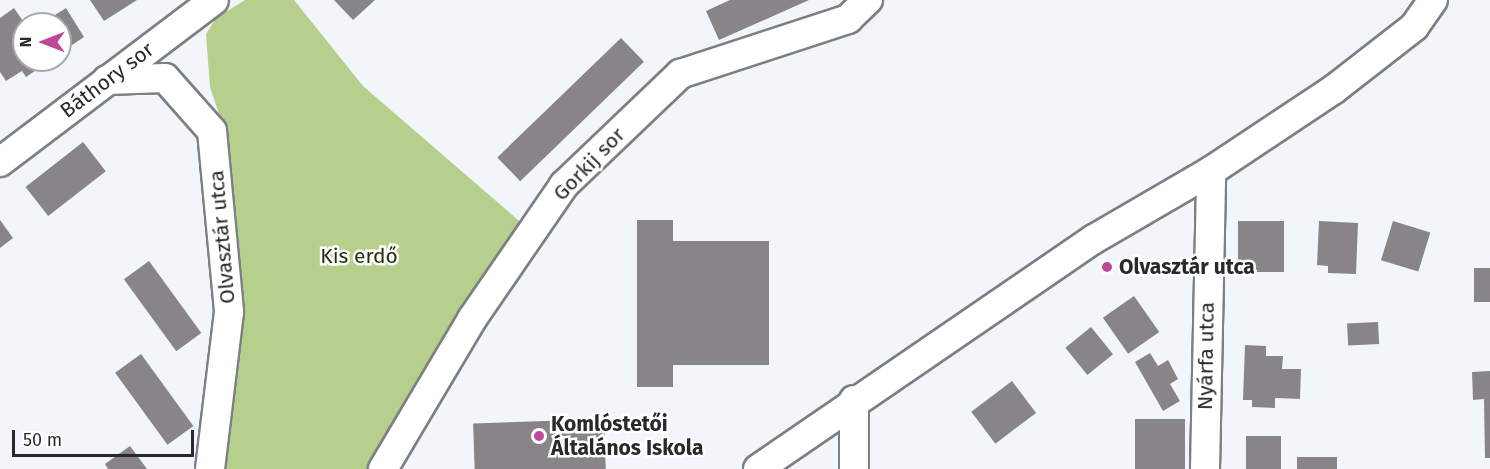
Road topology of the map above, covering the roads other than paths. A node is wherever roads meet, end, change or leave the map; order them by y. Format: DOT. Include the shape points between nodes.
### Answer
graph roads {
  1 [pos="214,0"];
  2 [pos="868,0"];
  3 [pos="1433,0"];
  4 [pos="107,80"];
  5 [pos="0,162"];
  6 [pos="1211,171"];
  7 [pos="854,400"];
  8 [pos="210,469"];
  9 [pos="383,469"];
  10 [pos="758,469"];
  11 [pos="854,469"];
  12 [pos="1205,469"];
  1 -- 4 [label="street, Báthory sor"];
  2 -- 9 [label="street, Gorkij sor" via="848,19 680,74 564,185 472,319"];
  3 -- 6 [label="street" via="1414,27 1342,83"];
  4 -- 5 [label="street, Báthory sor"];
  4 -- 8 [label="street, Olvasztár utca" via="165,78 212,131 229,312"];
  6 -- 7 [label="street" via="1094,239"];
  6 -- 12 [label="street, Nyárfa utca"];
  7 -- 10 [label="street"];
  7 -- 11 [label="street"];
}
